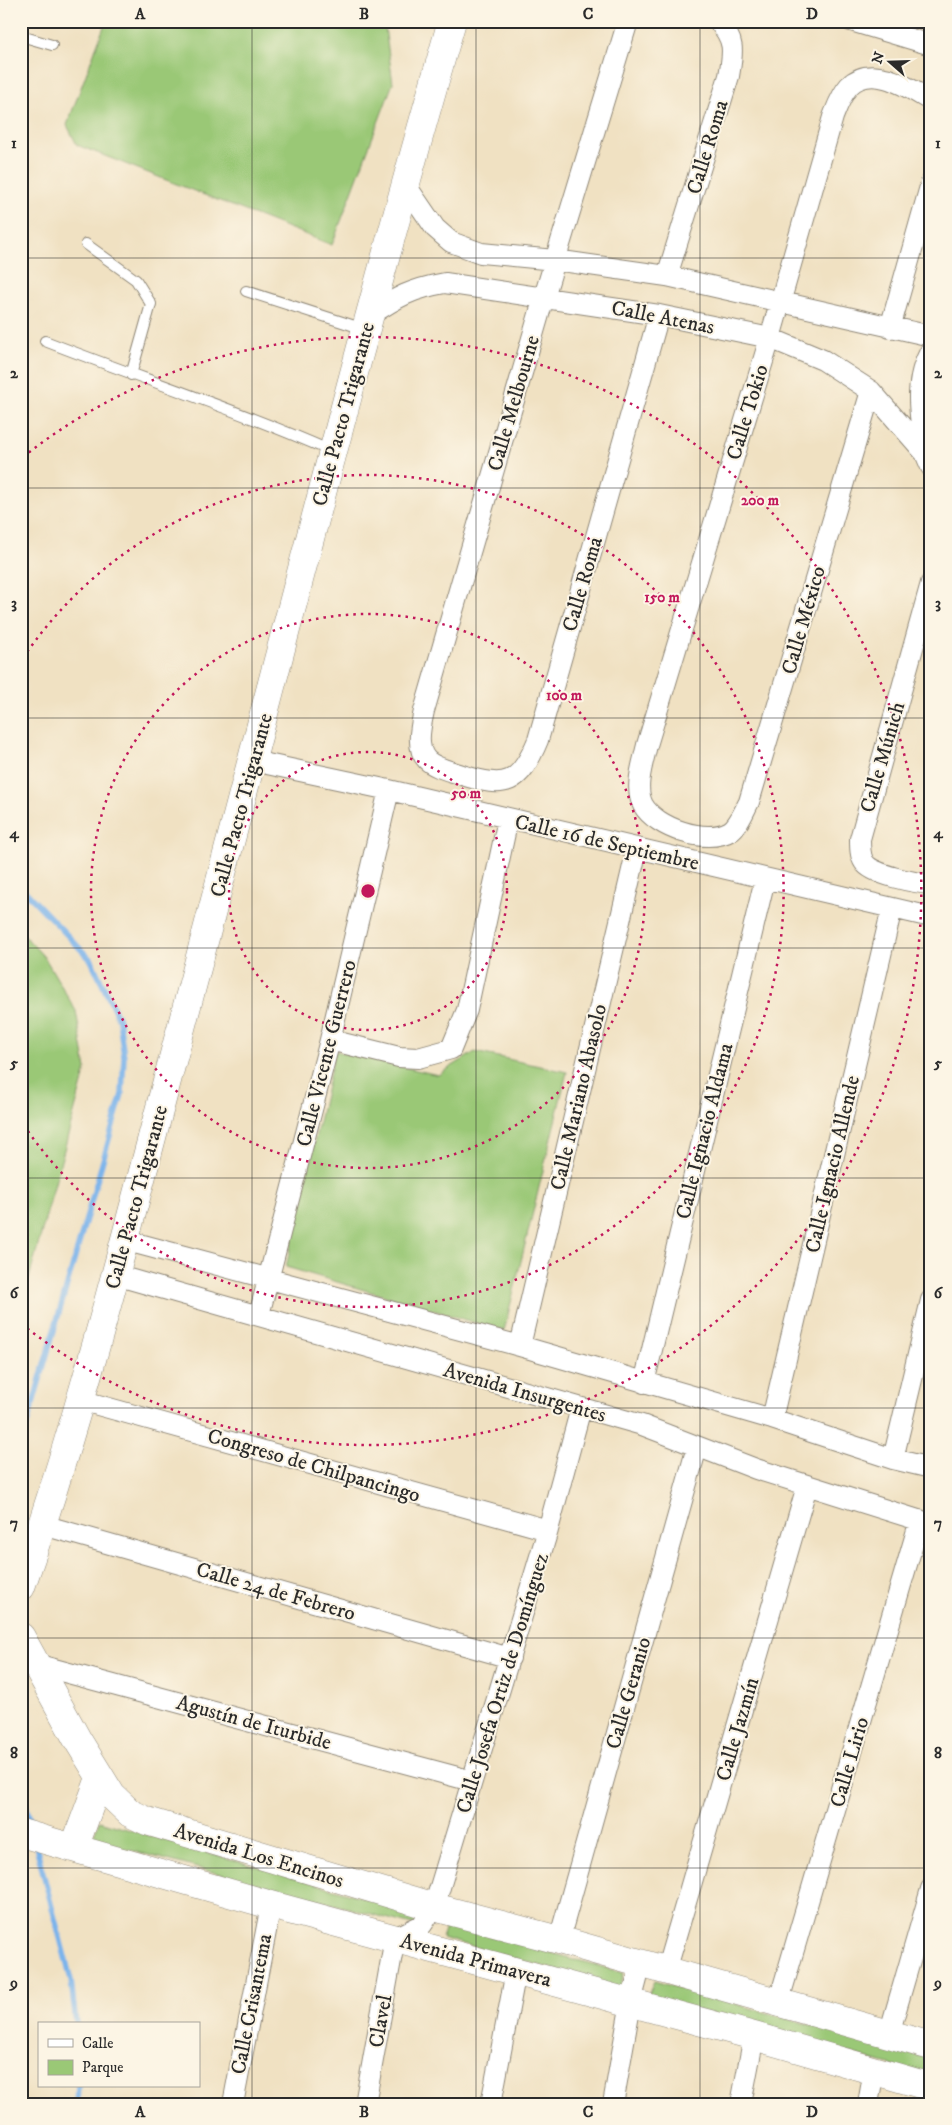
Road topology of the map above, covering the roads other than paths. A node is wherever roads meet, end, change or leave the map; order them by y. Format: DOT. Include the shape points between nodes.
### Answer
graph roads {
  1 [pos="452,21"];
  2 [pos="718,21"];
  3 [pos="855,22"];
  4 [pos="626,25"];
  5 [pos="21,36"];
  6 [pos="931,45"];
  7 [pos="52,46"];
  8 [pos="931,101"];
  9 [pos="931,182"];
  10 [pos="405,184"];
  11 [pos="86,244"];
  12 [pos="555,260"];
  13 [pos="667,276"];
  14 [pos="246,291"];
  15 [pos="544,296"];
  16 [pos="779,302"];
  17 [pos="659,314"];
  18 [pos="367,323"];
  19 [pos="890,328"];
  20 [pos="931,336"];
  21 [pos="770,338"];
  22 [pos="46,340"];
  23 [pos="931,350"];
  24 [pos="131,375"];
  25 [pos="871,391"];
  26 [pos="333,452"];
  27 [pos="928,460"];
  28 [pos="931,583"];
  29 [pos="253,761"];
  30 [pos="444,769"];
  31 [pos="390,790"];
  32 [pos="508,819"];
  33 [pos="717,836"];
  34 [pos="637,849"];
  35 [pos="765,879"];
  36 [pos="931,884"];
  37 [pos="892,908"];
  38 [pos="931,917"];
  39 [pos="330,1040"];
  40 [pos="124,1240"];
  41 [pos="115,1274"];
  42 [pos="269,1278"];
  43 [pos="931,1300"];
  44 [pos="259,1314"];
  45 [pos="520,1346"];
  46 [pos="644,1383"];
  47 [pos="80,1400"];
  48 [pos="581,1408"];
  49 [pos="772,1419"];
  50 [pos="697,1447"];
  51 [pos="893,1459"];
  52 [pos="931,1468"];
  53 [pos="807,1486"];
  54 [pos="925,1522"];
  55 [pos="43,1525"];
  56 [pos="548,1530"];
  57 [pos="21,1587"];
  58 [pos="21,1638"];
  59 [pos="510,1658"];
  60 [pos="35,1664"];
  61 [pos="100,1778"];
  62 [pos="472,1781"];
  63 [pos="21,1832"];
  64 [pos="69,1846"];
  65 [pos="931,1889"];
  66 [pos="271,1905"];
  67 [pos="434,1907"];
  68 [pos="395,1938"];
  69 [pos="559,1940"];
  70 [pos="653,1968"];
  71 [pos="516,1971"];
  72 [pos="631,2002"];
  73 [pos="778,2004"];
  74 [pos="889,2034"];
  75 [pos="754,2036"];
  76 [pos="931,2046"];
  77 [pos="874,2070"];
  78 [pos="931,2087"];
  79 [pos="233,2104"];
  80 [pos="365,2104"];
  81 [pos="491,2104"];
  82 [pos="613,2104"];
  83 [pos="741,2104"];
  84 [pos="868,2104"];
  1 -- 10 [label="street, Calle Pacto Trigarante"];
  2 -- 13 [label="street, Calle Roma" via="729,34 734,51"];
  3 -- 6 [label="street"];
  4 -- 12 [label="street, Calle Melbourne"];
  5 -- 7 [label="lane"];
  8 -- 16 [label="street, Calle Tokio" via="883,77 865,78 850,85 833,117"];
  9 -- 19 [label="street"];
  10 -- 12 [label="street, Calle Atenas" via="434,228 451,242 481,253"];
  10 -- 18 [label="street, Calle Pacto Trigarante"];
  11 -- 24 [label="lane" via="136,280 151,304"];
  12 -- 13 [label="street, Calle Atenas"];
  12 -- 15 [label="street, Calle Melbourne"];
  13 -- 16 [label="street, Calle Atenas"];
  14 -- 18 [label="lane"];
  15 -- 17 [label="street, Calle Atenas"];
  15 -- 18 [label="street, Calle Atenas" via="445,283 419,287 404,294"];
  15 -- 30 [label="street, Calle Melbourne" via="424,711 421,746 426,760"];
  16 -- 19 [label="street, Calle Atenas"];
  16 -- 21 [label="street, Calle Tokio"];
  17 -- 21 [label="street, Calle Atenas"];
  17 -- 30 [label="street, Calle Roma" via="530,759 521,772 500,783 485,782"];
  18 -- 26 [label="street, Calle Pacto Trigarante"];
  19 -- 20 [label="street, Calle Atenas"];
  21 -- 25 [label="street, Calle Atenas" via="823,360"];
  21 -- 33 [label="street, Calle Tokio" via="647,745 639,790 643,804 652,816 667,826 699,836"];
  22 -- 24 [label="lane"];
  23 -- 27 [label="street, Calle Atenas" via="923,364 919,407"];
  24 -- 26 [label="lane"];
  25 -- 27 [label="street, Calle Atenas"];
  25 -- 33 [label="street, Calle México" via="754,785 740,820 731,831"];
  26 -- 29 [label="street, Calle Pacto Trigarante"];
  28 -- 36 [label="street, Calle Múnich" via="860,839 864,863 875,871"];
  29 -- 31 [label="street, Calle 16 de Septiembre"];
  29 -- 40 [label="street, Calle Pacto Trigarante"];
  31 -- 32 [label="street, Calle 16 de Septiembre"];
  31 -- 39 [label="street, Calle Vicente Guerrero"];
  32 -- 34 [label="street, Calle 16 de Septiembre"];
  32 -- 39 [label="street" via="467,1010 451,1049 418,1058 399,1057"];
  34 -- 35 [label="street, Calle 16 de Septiembre"];
  34 -- 45 [label="street, Calle Mariano Abasolo"];
  35 -- 37 [label="street, Calle 16 de Septiembre"];
  35 -- 46 [label="street, Calle Ignacio Aldama"];
  37 -- 38 [label="street, Calle 16 de Septiembre"];
  37 -- 49 [label="street, Calle Ignacio Allende"];
  39 -- 42 [label="street, Calle Vicente Guerrero"];
  40 -- 41 [label="street, Calle Pacto Trigarante"];
  40 -- 42 [label="street, Avenida Insurgentes"];
  41 -- 44 [label="street, Avenida Insurgentes"];
  41 -- 47 [label="street, Calle Pacto Trigarante"];
  42 -- 44 [label="street, Calle Vicente Guerrero"];
  42 -- 45 [label="street, Avenida Insurgentes"];
  43 -- 51 [label="street"];
  44 -- 48 [label="street, Avenida Insurgentes"];
  45 -- 46 [label="street, Avenida Insurgentes"];
  46 -- 49 [label="street, Avenida Insurgentes"];
  47 -- 55 [label="street, Calle Pacto Trigarante"];
  47 -- 56 [label="street, Congreso de Chilpancingo"];
  48 -- 50 [label="street, Avenida Insurgentes" via="642,1425"];
  48 -- 56 [label="street, Calle Josefa Ortiz de Domínguez"];
  49 -- 51 [label="street, Avenida Insurgentes"];
  50 -- 53 [label="street, Avenida Insurgentes"];
  50 -- 69 [label="street, Calle Geranio"];
  51 -- 52 [label="street, Avenida Insurgentes"];
  53 -- 54 [label="street, Avenida Insurgentes"];
  53 -- 70 [label="street, Calle Jazmín"];
  54 -- 73 [label="street, Calle Lirio"];
  55 -- 57 [label="street, Calle Pacto Trigarante"];
  55 -- 59 [label="street, Calle 24 de Febrero"];
  56 -- 59 [label="street, Calle Josefa Ortiz de Domínguez"];
  58 -- 60 [label="street"];
  59 -- 62 [label="street, Calle Josefa Ortiz de Domínguez"];
  60 -- 61 [label="street"];
  60 -- 62 [label="street, Agustín de Iturbide"];
  61 -- 64 [label="street"];
  61 -- 67 [label="street, Avenida Los Encinos" via="119,1805 147,1821"];
  62 -- 67 [label="street, Calle Josefa Ortiz de Domínguez"];
  63 -- 64 [label="street, Avenida Primavera"];
  64 -- 66 [label="street, Avenida Primavera"];
  65 -- 74 [label="street"];
  66 -- 68 [label="street, Avenida Primavera"];
  66 -- 79 [label="street, Calle Crisantema"];
  67 -- 68 [label="street, Calle Josefa Ortiz de Domínguez" via="422,1926"];
  67 -- 69 [label="street, Avenida Primavera"];
  68 -- 71 [label="street, Avenida Primavera"];
  68 -- 80 [label="street, Clavel"];
  69 -- 70 [label="street, Avenida Primavera"];
  70 -- 72 [label="street, Calle Jazmín"];
  70 -- 73 [label="street, Avenida Primavera"];
  71 -- 72 [label="street, Avenida Primavera"];
  71 -- 81 [label="street"];
  72 -- 75 [label="street, Avenida Primavera"];
  72 -- 82 [label="street, Calle Jazmín"];
  73 -- 74 [label="street, Avenida Primavera"];
  74 -- 76 [label="street, Avenida Primavera"];
  75 -- 77 [label="street, Avenida Primavera"];
  75 -- 83 [label="street"];
  77 -- 78 [label="street, Avenida Primavera"];
  77 -- 84 [label="street"];
}
